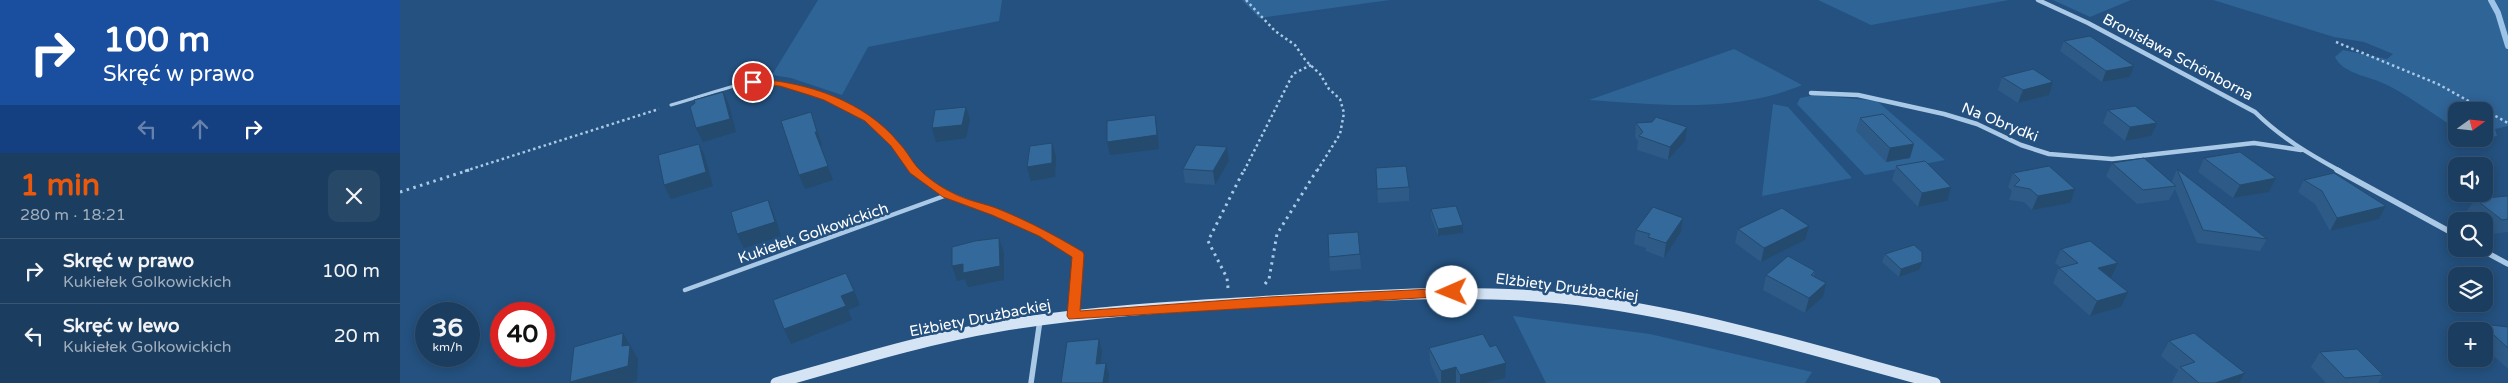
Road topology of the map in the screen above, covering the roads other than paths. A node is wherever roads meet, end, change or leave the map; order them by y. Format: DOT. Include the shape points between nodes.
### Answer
graph roads {
  1 [pos="2038,0"];
  2 [pos="1811,93"];
  3 [pos="671,105"];
  4 [pos="2301,150"];
  5 [pos="947,195"];
  6 [pos="2448,231"];
  7 [pos="2493,256"];
  8 [pos="2508,264"];
  9 [pos="685,290"];
  10 [pos="1074,316"];
  11 [pos="1040,320"];
  12 [pos="776,383"];
  13 [pos="1031,383"];
  14 [pos="1935,383"];
  1 -- 4 [label="street, Bronisława Schönborna" via="2255,112"];
  2 -- 4 [label="street, Na Obrydki" via="1858,96 1944,114 2049,154 2112,159 2254,143"];
  3 -- 5 [label="lane" via="753,82 781,83 828,98 868,119 895,144 914,171"];
  4 -- 6 [label="street, Bronisława Schönborna"];
  5 -- 9 [label="lane, Kukiełek Golkowickich"];
  5 -- 10 [label="lane" via="1044,233 1078,255"];
  7 -- 8 [label="street"];
  10 -- 11 [label="street, Elżbiety Drużbackiej"];
  10 -- 14 [label="street, Elżbiety Drużbackiej" via="1251,302 1452,292 1548,297 1717,326"];
  11 -- 12 [label="street, Elżbiety Drużbackiej" via="997,326 907,347"];
  11 -- 13 [label="street"];
}
